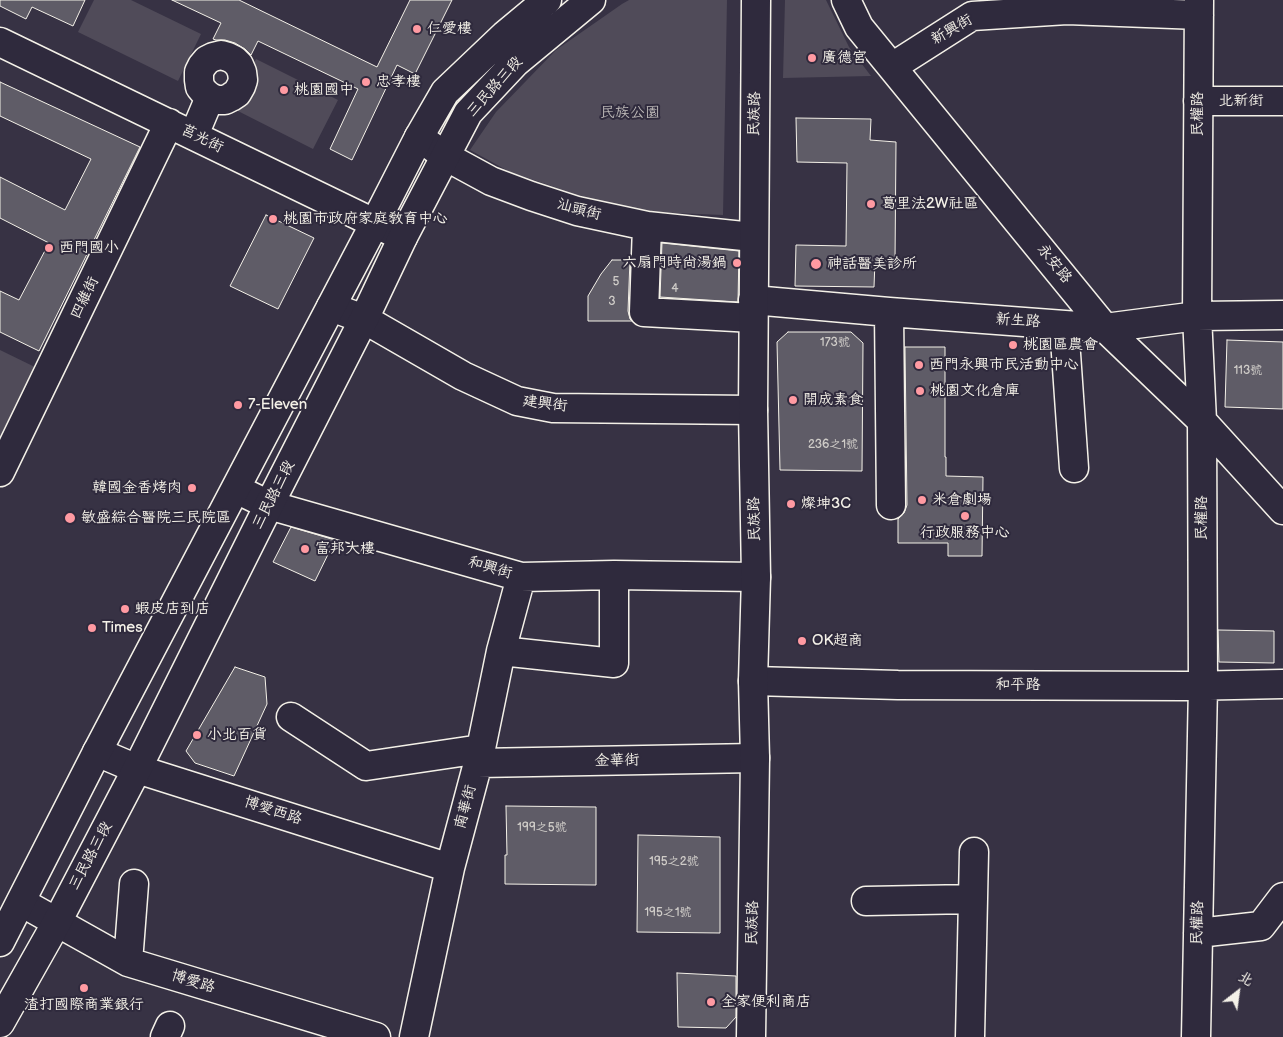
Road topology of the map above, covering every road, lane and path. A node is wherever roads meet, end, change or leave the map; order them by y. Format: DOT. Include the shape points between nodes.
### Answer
graph roads {
  1 [pos="547,0"];
  2 [pos="756,0"];
  3 [pos="846,0"];
  4 [pos="586,1"];
  5 [pos="1067,5"];
  6 [pos="1199,7"];
  7 [pos="0,42"];
  8 [pos="892,67"];
  9 [pos="210,97"];
  10 [pos="1283,101"];
  11 [pos="1198,102"];
  12 [pos="169,123"];
  13 [pos="194,135"];
  14 [pos="418,137"];
  15 [pos="445,156"];
  16 [pos="375,224"];
  17 [pos="647,226"];
  18 [pos="404,237"];
  19 [pos="753,237"];
  20 [pos="331,307"];
  21 [pos="753,309"];
  22 [pos="889,312"];
  23 [pos="1283,315"];
  24 [pos="1197,316"];
  25 [pos="364,319"];
  26 [pos="1064,324"];
  27 [pos="1106,328"];
  28 [pos="753,410"];
  29 [pos="1202,422"];
  30 [pos="1074,468"];
  31 [pos="0,472"];
  32 [pos="236,489"];
  33 [pos="269,504"];
  34 [pos="891,505"];
  35 [pos="1283,510"];
  36 [pos="614,575"];
  37 [pos="522,577"];
  38 [pos="756,578"];
  39 [pos="501,651"];
  40 [pos="753,681"];
  41 [pos="1283,684"];
  42 [pos="1202,686"];
  43 [pos="291,717"];
  44 [pos="97,752"];
  45 [pos="480,756"];
  46 [pos="755,758"];
  47 [pos="137,769"];
  48 [pos="974,852"];
  49 [pos="450,868"];
  50 [pos="134,884"];
  51 [pos="1283,897"];
  52 [pos="973,899"];
  53 [pos="866,901"];
  54 [pos="21,902"];
  55 [pos="57,922"];
  56 [pos="1198,933"];
  57 [pos="0,942"];
  58 [pos="128,962"];
  59 [pos="0,1023"];
  60 [pos="376,1037"];
  61 [pos="414,1037"];
  62 [pos="752,1037"];
  63 [pos="970,1037"];
  64 [pos="1196,1037"];
  1 -- 14 [label="street, 三民路三段" via="445,92"];
  2 -- 19 [label="street, 民族路"];
  3 -- 8 [label="street, 永安路" via="859,27"];
  4 -- 15 [label="street, 三民路三段" via="516,62 468,113"];
  5 -- 6 [label="street, 新興街"];
  5 -- 8 [label="street, 新興街" via="972,16"];
  6 -- 11 [label="street, 民權路"];
  7 -- 12 [label="street, 莒光街"];
  8 -- 27 [label="street, 永安路"];
  9 -- 13 [label="street"];
  10 -- 11 [label="street, 北新街"];
  11 -- 24 [label="street, 民權路"];
  12 -- 13 [label="street, 莒光街"];
  12 -- 31 [label="street, 四維街"];
  13 -- 16 [label="street, 莒光街"];
  14 -- 15 [label="street, 汕頭街"];
  14 -- 16 [label="street, 三民路三段"];
  15 -- 17 [label="street, 汕頭街" via="491,181 531,196 577,211"];
  15 -- 18 [label="street, 三民路三段"];
  16 -- 18 [label="street, 莒光街"];
  16 -- 20 [label="street, 三民路三段"];
  17 -- 19 [label="street, 汕頭街"];
  17 -- 21 [label="street, 新生路" via="644,312"];
  18 -- 25 [label="street, 三民路三段"];
  19 -- 21 [label="street, 民族路"];
  20 -- 25 [label="street, 建興街"];
  20 -- 32 [label="street, 三民路三段"];
  21 -- 22 [label="street, 新生路"];
  21 -- 28 [label="street, 民族路"];
  22 -- 26 [label="street, 新生路"];
  22 -- 34 [label="street"];
  23 -- 24 [label="street, 新生路"];
  24 -- 27 [label="street, 新生路"];
  24 -- 29 [label="street, 民權路"];
  25 -- 28 [label="street, 建興街" via="463,376 517,401 553,408"];
  25 -- 33 [label="street, 三民路三段"];
  26 -- 27 [label="street, 新生路"];
  26 -- 30 [label="street"];
  27 -- 29 [label="street, 永安路"];
  28 -- 38 [label="street, 民族路"];
  29 -- 35 [label="street, 永安路"];
  29 -- 42 [label="street, 民權路"];
  32 -- 33 [label="street, 和興街"];
  32 -- 44 [label="street, 三民路三段"];
  33 -- 37 [label="street, 和興街"];
  33 -- 47 [label="street, 三民路三段"];
  36 -- 37 [label="street, 和興街"];
  36 -- 38 [label="street, 和興街"];
  36 -- 39 [label="street" via="614,663"];
  37 -- 39 [label="street, 南華街"];
  38 -- 40 [label="street, 民族路"];
  39 -- 45 [label="street, 南華街"];
  40 -- 42 [label="street, 和平路"];
  40 -- 46 [label="street, 民族路"];
  41 -- 42 [label="street, 和平路"];
  42 -- 56 [label="street, 民權路"];
  43 -- 45 [label="street, 金華街" via="366,766"];
  44 -- 47 [label="street, 博愛西路"];
  44 -- 54 [label="street, 三民路三段"];
  45 -- 46 [label="street, 金華街"];
  45 -- 49 [label="street, 南華街"];
  46 -- 62 [label="street, 民族路"];
  47 -- 49 [label="street, 博愛西路"];
  47 -- 55 [label="street, 三民路三段"];
  48 -- 52 [label="street"];
  49 -- 61 [label="street, 南華街"];
  50 -- 58 [label="street"];
  51 -- 56 [label="street" via="1261,926"];
  52 -- 53 [label="street"];
  52 -- 63 [label="street"];
  54 -- 55 [label="street, 博愛路"];
  54 -- 57 [label="street, 三民路三段"];
  55 -- 58 [label="street, 博愛路"];
  55 -- 59 [label="street, 三民路三段"];
  56 -- 64 [label="street, 民權路"];
  58 -- 60 [label="street, 博愛路"];
}
